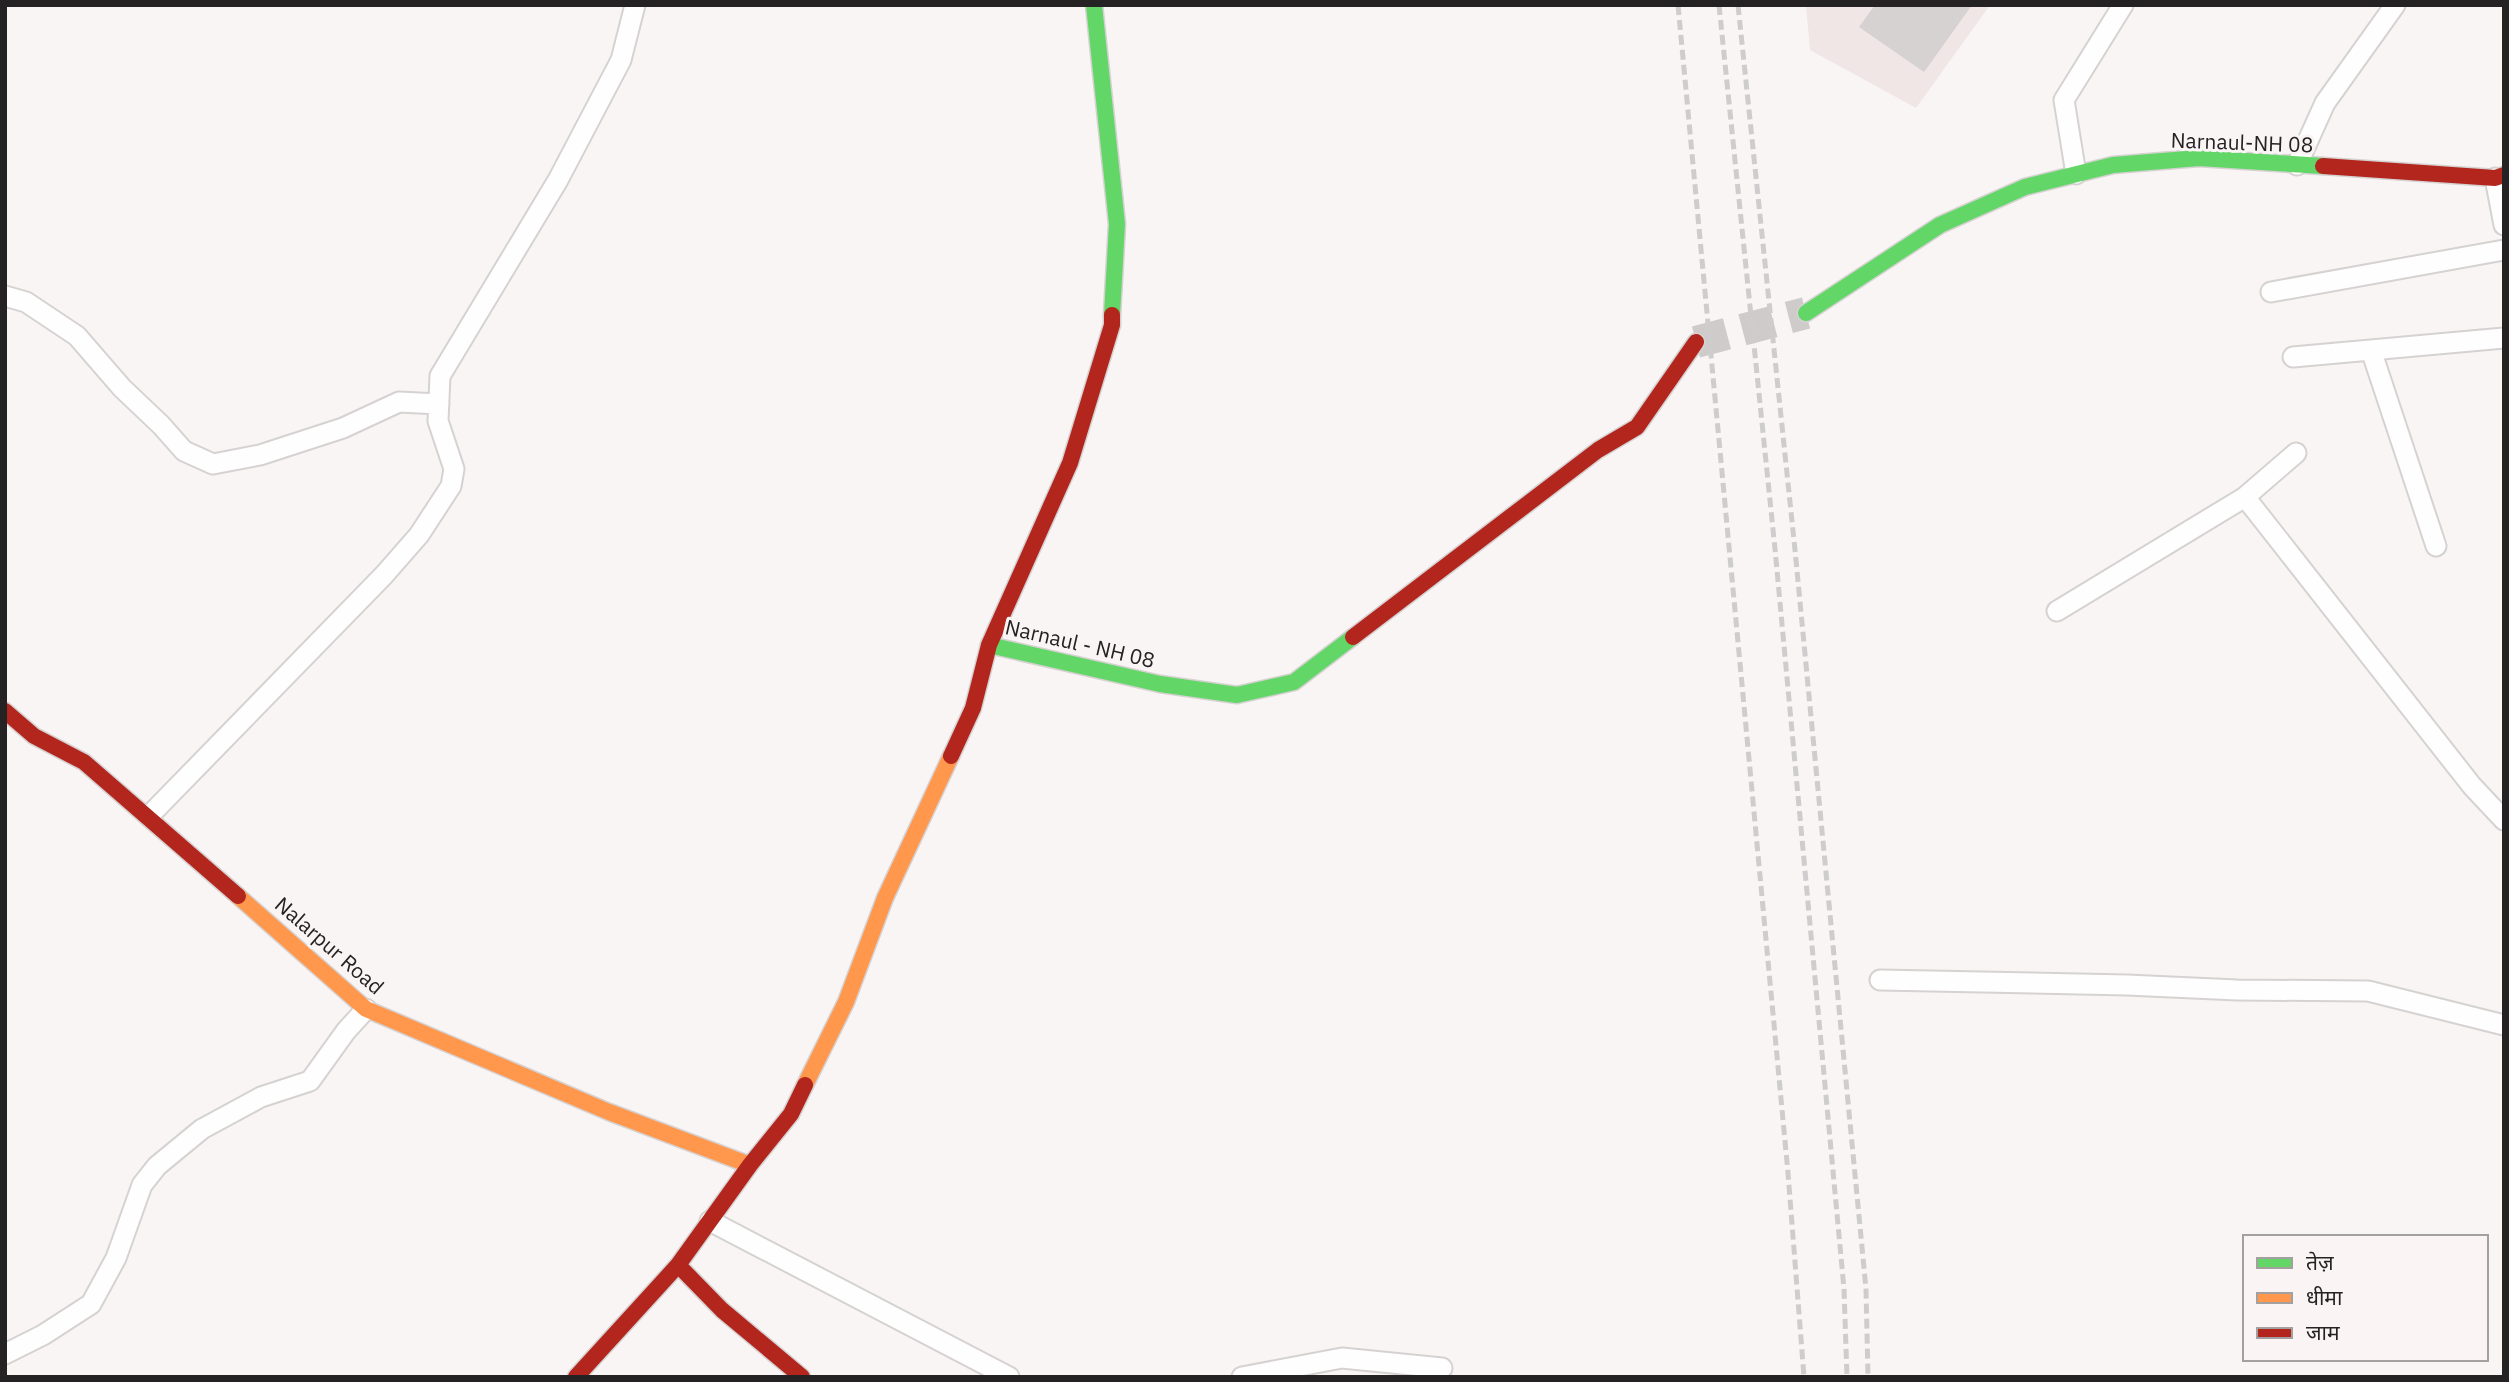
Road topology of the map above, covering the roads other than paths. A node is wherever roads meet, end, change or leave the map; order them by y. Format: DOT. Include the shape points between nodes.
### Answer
graph roads {
  1 [pos="635,5"];
  2 [pos="2123,5"];
  3 [pos="2395,5"];
  4 [pos="1093,6"];
  5 [pos="2297,165"];
  6 [pos="2076,174"];
  7 [pos="2499,176"];
  8 [pos="2504,225"];
  9 [pos="2504,250"];
  10 [pos="2271,292"];
  11 [pos="5,296"];
  12 [pos="1806,313"];
  13 [pos="2504,338"];
  14 [pos="1696,342"];
  15 [pos="2371,350"];
  16 [pos="2293,357"];
  17 [pos="439,404"];
  18 [pos="2296,453"];
  19 [pos="2245,497"];
  20 [pos="2436,546"];
  21 [pos="2057,611"];
  22 [pos="989,645"];
  23 [pos="5,711"];
  24 [pos="149,816"];
  25 [pos="2504,820"];
  26 [pos="1880,980"];
  27 [pos="366,1009"];
  28 [pos="2504,1026"];
  29 [pos="750,1165"];
  30 [pos="710,1221"];
  31 [pos="678,1265"];
  32 [pos="5,1354"];
  33 [pos="576,1377"];
  34 [pos="802,1377"];
  35 [pos="1009,1377"];
  36 [pos="1242,1377"];
  37 [pos="1434,1377"];
  1 -- 17 [label="street" via="621,60 558,180 440,376"];
  2 -- 6 [label="street" via="2064,100"];
  3 -- 5 [label="street" via="2325,103"];
  4 -- 22 [label="main road, Narnaul - NH 08" via="1117,224 1112,325 1070,463"];
  5 -- 6 [label="main road, Narnaul-NH 08" via="2199,158 2113,165"];
  5 -- 7 [label="main road, Narnaul-NH 08"];
  6 -- 12 [label="main road, Narnaul-NH 08" via="2025,187 1940,225"];
  7 -- 8 [label="street"];
  9 -- 10 [label="street"];
  11 -- 17 [label="street" via="26,302 77,336 184,451 213,464 260,455 343,428 399,402"];
  13 -- 15 [label="street"];
  14 -- 22 [label="main road, Narnaul - NH 08" via="1637,426 1598,450 1294,682 1237,695 1160,684"];
  15 -- 16 [label="street"];
  15 -- 20 [label="street"];
  17 -- 24 [label="street" via="438,421 454,469 451,486 418,535"];
  18 -- 19 [label="street"];
  19 -- 21 [label="street"];
  19 -- 25 [label="street" via="2472,786"];
  22 -- 29 [label="main road" via="973,708 885,898 846,1002 791,1114"];
  23 -- 24 [label="main road, Nalarpur Road" via="34,736 84,762"];
  24 -- 27 [label="main road, Nalarpur Road"];
  26 -- 28 [label="street" via="2368,991"];
  27 -- 29 [label="main road, Nalarpur Road" via="609,1112"];
  27 -- 32 [label="street" via="310,1081 261,1097 202,1129 157,1166 142,1185 116,1258 91,1304"];
  29 -- 30 [label="main road"];
  30 -- 31 [label="main road"];
  30 -- 35 [label="street"];
  31 -- 33 [label="main road"];
  31 -- 34 [label="main road" via="710,1301"];
  36 -- 37 [label="street" via="1342,1358 1442,1368"];
}
